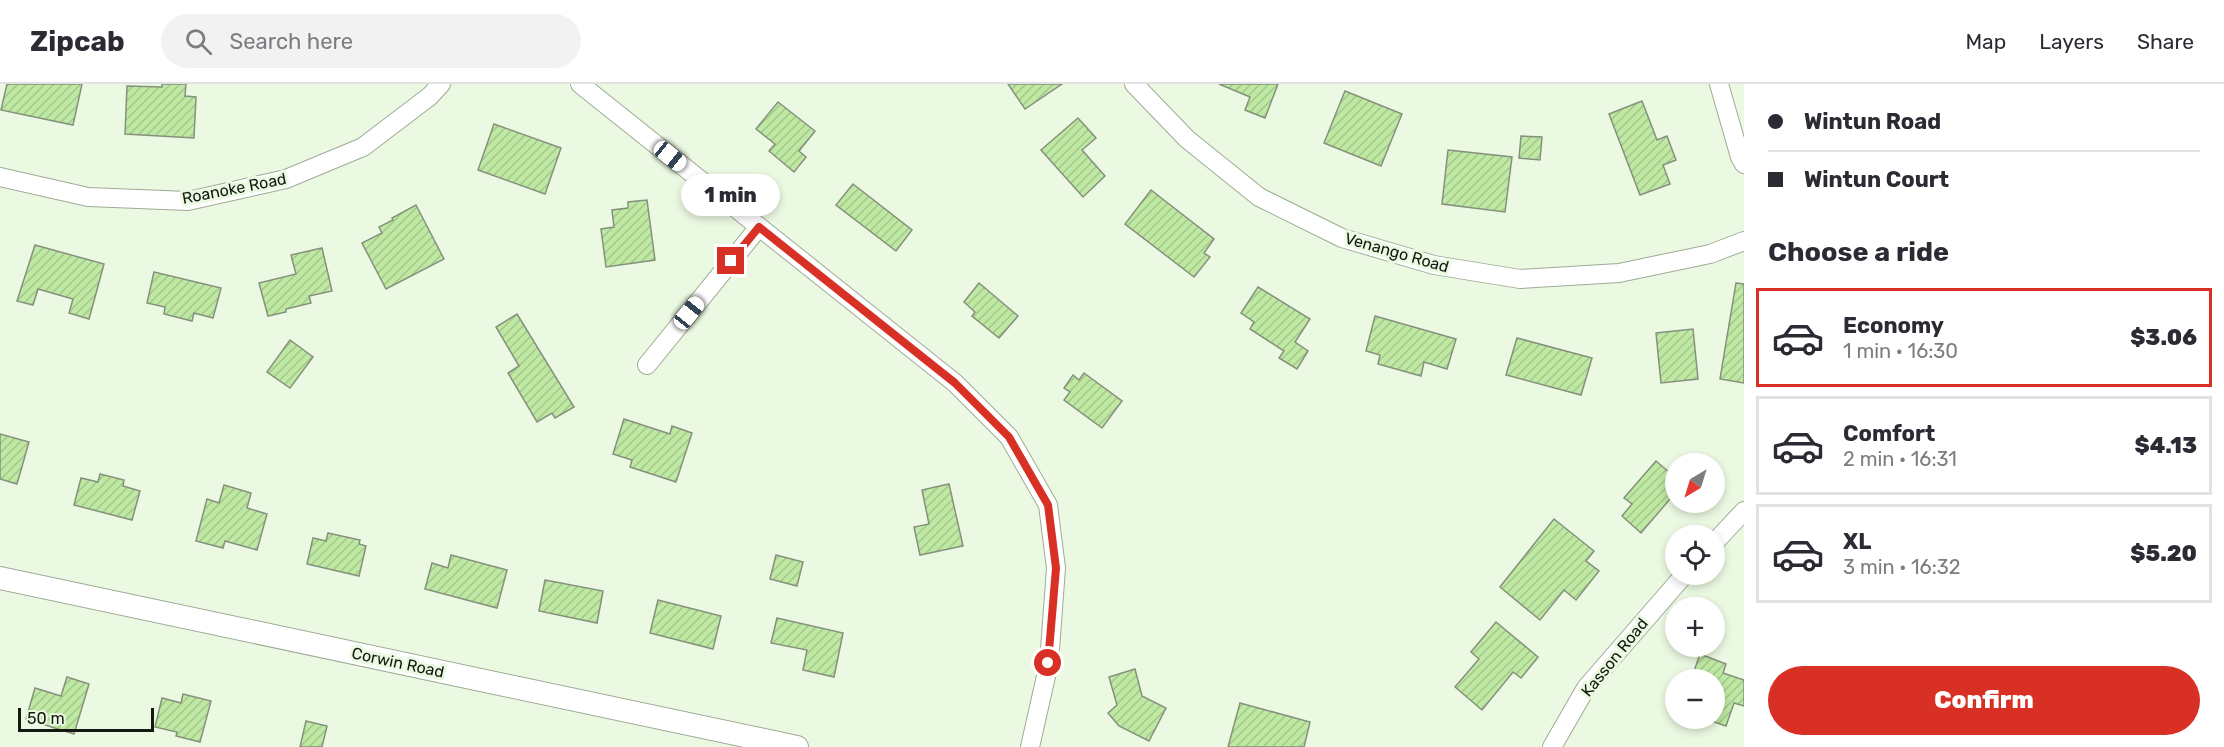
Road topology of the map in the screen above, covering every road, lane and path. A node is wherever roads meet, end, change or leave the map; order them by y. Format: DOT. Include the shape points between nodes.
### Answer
graph roads {
  1 [pos="441,84"];
  2 [pos="580,84"];
  3 [pos="1134,84"];
  4 [pos="1719,84"];
  5 [pos="1744,164"];
  6 [pos="0,177"];
  7 [pos="759,227"];
  8 [pos="1744,241"];
  9 [pos="647,364"];
  10 [pos="1744,511"];
  11 [pos="1725,531"];
  12 [pos="0,578"];
  13 [pos="1675,585"];
  14 [pos="796,747"];
  15 [pos="1030,747"];
  16 [pos="1552,747"];
  1 -- 6 [label="street, Roanoke Road" via="363,147 286,180 188,201 88,197"];
  2 -- 7 [label="street"];
  3 -- 8 [label="street, Venango Road" via="1187,139 1259,197 1342,238 1434,265 1520,279 1619,273 1710,254"];
  4 -- 5 [label="street"];
  7 -- 9 [label="street"];
  7 -- 15 [label="street" via="955,383 1009,437 1048,505 1056,568 1048,663"];
  10 -- 11 [label="street"];
  12 -- 14 [label="main road, Corwin Road"];
  13 -- 16 [label="street, Kasson Road" via="1586,688"];
}
